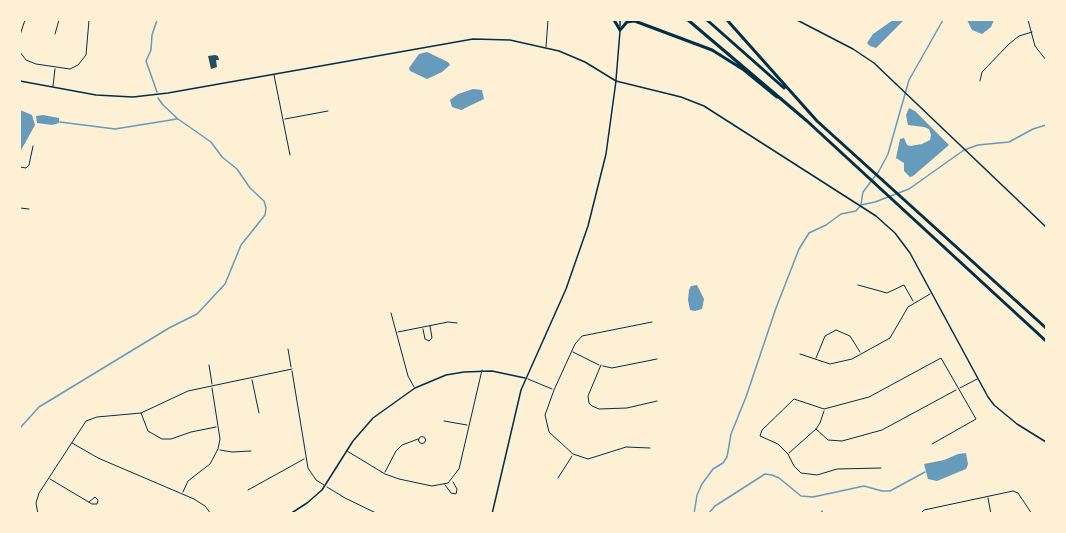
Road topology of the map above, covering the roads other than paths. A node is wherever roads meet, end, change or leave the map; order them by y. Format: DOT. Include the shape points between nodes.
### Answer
graph roads {
  1 [pos="25,20"];
  2 [pos="58,20"];
  3 [pos="89,20"];
  4 [pos="548,20"];
  5 [pos="614,20"];
  6 [pos="620,20"];
  7 [pos="634,20"];
  8 [pos="688,20"];
  9 [pos="707,20"];
  10 [pos="727,20"];
  11 [pos="797,20"];
  12 [pos="1028,20"];
  13 [pos="620,30"];
  14 [pos="1032,32"];
  15 [pos="55,34"];
  16 [pos="20,35"];
  17 [pos="546,47"];
  18 [pos="20,53"];
  19 [pos="1047,60"];
  20 [pos="56,67"];
  21 [pos="274,74"];
  22 [pos="20,81"];
  23 [pos="616,81"];
  24 [pos="980,81"];
  25 [pos="53,87"];
  26 [pos="797,99"];
  27 [pos="328,111"];
  28 [pos="283,120"];
  29 [pos="807,121"];
  30 [pos="33,146"];
  31 [pos="290,155"];
  32 [pos="20,167"];
  33 [pos="20,208"];
  34 [pos="29,209"];
  35 [pos="1047,227"];
  36 [pos="858,285"];
  37 [pos="932,293"];
  38 [pos="914,303"];
  39 [pos="391,313"];
  40 [pos="652,322"];
  41 [pos="458,323"];
  42 [pos="430,326"];
  43 [pos="422,327"];
  44 [pos="1047,328"];
  45 [pos="396,332"];
  46 [pos="1047,341"];
  47 [pos="288,349"];
  48 [pos="571,351"];
  49 [pos="800,354"];
  50 [pos="861,354"];
  51 [pos="657,359"];
  52 [pos="815,360"];
  53 [pos="209,365"];
  54 [pos="601,365"];
  55 [pos="292,369"];
  56 [pos="482,370"];
  57 [pos="252,377"];
  58 [pos="526,378"];
  59 [pos="977,379"];
  60 [pos="212,386"];
  61 [pos="415,388"];
  62 [pos="958,389"];
  63 [pos="554,390"];
  64 [pos="657,401"];
  65 [pos="824,409"];
  66 [pos="141,413"];
  67 [pos="259,413"];
  68 [pos="444,422"];
  69 [pos="469,426"];
  70 [pos="218,427"];
  71 [pos="816,429"];
  72 [pos="418,439"];
  73 [pos="70,442"];
  74 [pos="1047,442"];
  75 [pos="932,444"];
  76 [pos="650,448"];
  77 [pos="218,449"];
  78 [pos="252,451"];
  79 [pos="347,451"];
  80 [pos="573,454"];
  81 [pos="788,454"];
  82 [pos="306,458"];
  83 [pos="882,468"];
  84 [pos="385,474"];
  85 [pos="48,478"];
  86 [pos="558,478"];
  87 [pos="452,480"];
  88 [pos="445,484"];
  89 [pos="326,486"];
  90 [pos="248,490"];
  91 [pos="182,494"];
  92 [pos="987,496"];
  93 [pos="89,502"];
  94 [pos="366,508"];
  95 [pos="38,513"];
  96 [pos="210,513"];
  97 [pos="290,513"];
  98 [pos="364,513"];
  99 [pos="378,513"];
  100 [pos="492,513"];
  101 [pos="920,513"];
  102 [pos="991,513"];
  103 [pos="1032,513"];
  1 -- 16 [label="street"];
  2 -- 15 [label="street"];
  3 -- 20 [label="street" via="83,61 70,69"];
  4 -- 17 [label="street"];
  5 -- 13 [label="highway"];
  6 -- 13 [label="street"];
  7 -- 13 [label="highway"];
  7 -- 29 [label="highway" via="712,50 744,70"];
  8 -- 29 [label="highway"];
  9 -- 26 [label="highway"];
  10 -- 26 [label="highway"];
  11 -- 35 [label="street" via="874,63"];
  12 -- 14 [label="street"];
  13 -- 23 [label="street"];
  14 -- 19 [label="street" via="1039,52"];
  14 -- 24 [label="street" via="1009,44 981,72"];
  17 -- 21 [label="street" via="510,40 472,39"];
  17 -- 23 [label="street" via="585,62"];
  18 -- 20 [label="street" via="26,60"];
  20 -- 25 [label="street"];
  21 -- 25 [label="street" via="133,97"];
  21 -- 28 [label="street"];
  22 -- 25 [label="street"];
  23 -- 37 [label="street" via="704,106 876,216 910,253"];
  23 -- 58 [label="street" via="606,154 588,226 566,289"];
  26 -- 44 [label="highway"];
  27 -- 28 [label="street"];
  28 -- 31 [label="street"];
  29 -- 46 [label="highway"];
  30 -- 32 [label="street" via="29,165"];
  33 -- 34 [label="street"];
  36 -- 38 [label="street" via="887,293 904,285"];
  37 -- 38 [label="street"];
  37 -- 59 [label="street"];
  38 -- 50 [label="street" via="903,312 890,338"];
  39 -- 45 [label="street"];
  40 -- 48 [label="street" via="582,336"];
  41 -- 42 [label="street"];
  42 -- 43 [label="street"];
  42 -- 43 [label="street" via="429,341"];
  43 -- 45 [label="street"];
  45 -- 61 [label="street"];
  47 -- 55 [label="street"];
  48 -- 54 [label="street"];
  48 -- 63 [label="street"];
  49 -- 52 [label="street"];
  50 -- 52 [label="street" via="835,364"];
  50 -- 52 [label="street" via="850,336 836,330 825,336"];
  51 -- 54 [label="street" via="612,368"];
  53 -- 60 [label="street"];
  54 -- 64 [label="street" via="588,396 592,406 627,408"];
  55 -- 57 [label="street"];
  55 -- 82 [label="street"];
  56 -- 58 [label="street"];
  56 -- 61 [label="street" via="446,375"];
  56 -- 69 [label="street"];
  57 -- 60 [label="street"];
  57 -- 67 [label="street"];
  58 -- 63 [label="street"];
  58 -- 100 [label="street"];
  59 -- 62 [label="street"];
  59 -- 74 [label="street" via="994,405"];
  60 -- 66 [label="street" via="179,393"];
  60 -- 70 [label="street"];
  61 -- 79 [label="street" via="373,418"];
  62 -- 65 [label="street" via="941,358 869,397"];
  62 -- 71 [label="street" via="882,430 842,441 828,440"];
  62 -- 75 [label="street" via="976,419"];
  63 -- 80 [label="street" via="545,415 546,425"];
  65 -- 71 [label="street"];
  65 -- 81 [label="street" via="794,399 762,430 760,436 778,444"];
  66 -- 70 [label="street" via="148,431 162,439"];
  66 -- 73 [label="street" via="91,418"];
  68 -- 69 [label="street"];
  69 -- 87 [label="street" via="459,470"];
  70 -- 77 [label="street"];
  71 -- 81 [label="street"];
  72 -- 84 [label="street" via="396,451"];
  73 -- 85 [label="street"];
  73 -- 91 [label="street"];
  76 -- 80 [label="street" via="626,447 588,459"];
  77 -- 78 [label="street"];
  77 -- 91 [label="street" via="210,464 188,481"];
  79 -- 84 [label="street"];
  79 -- 89 [label="street"];
  80 -- 86 [label="street"];
  81 -- 83 [label="street" via="794,466 809,475 837,469"];
  82 -- 89 [label="street" via="312,475"];
  82 -- 90 [label="street"];
  84 -- 88 [label="street" via="432,486"];
  85 -- 93 [label="street"];
  85 -- 95 [label="street" via="36,499"];
  87 -- 88 [label="street"];
  87 -- 88 [label="street" via="456,494"];
  89 -- 94 [label="street"];
  89 -- 97 [label="street"];
  91 -- 96 [label="street" via="199,501"];
  92 -- 101 [label="street"];
  92 -- 102 [label="street"];
  92 -- 103 [label="street" via="1013,491"];
  94 -- 98 [label="street"];
  94 -- 99 [label="street"];
}
